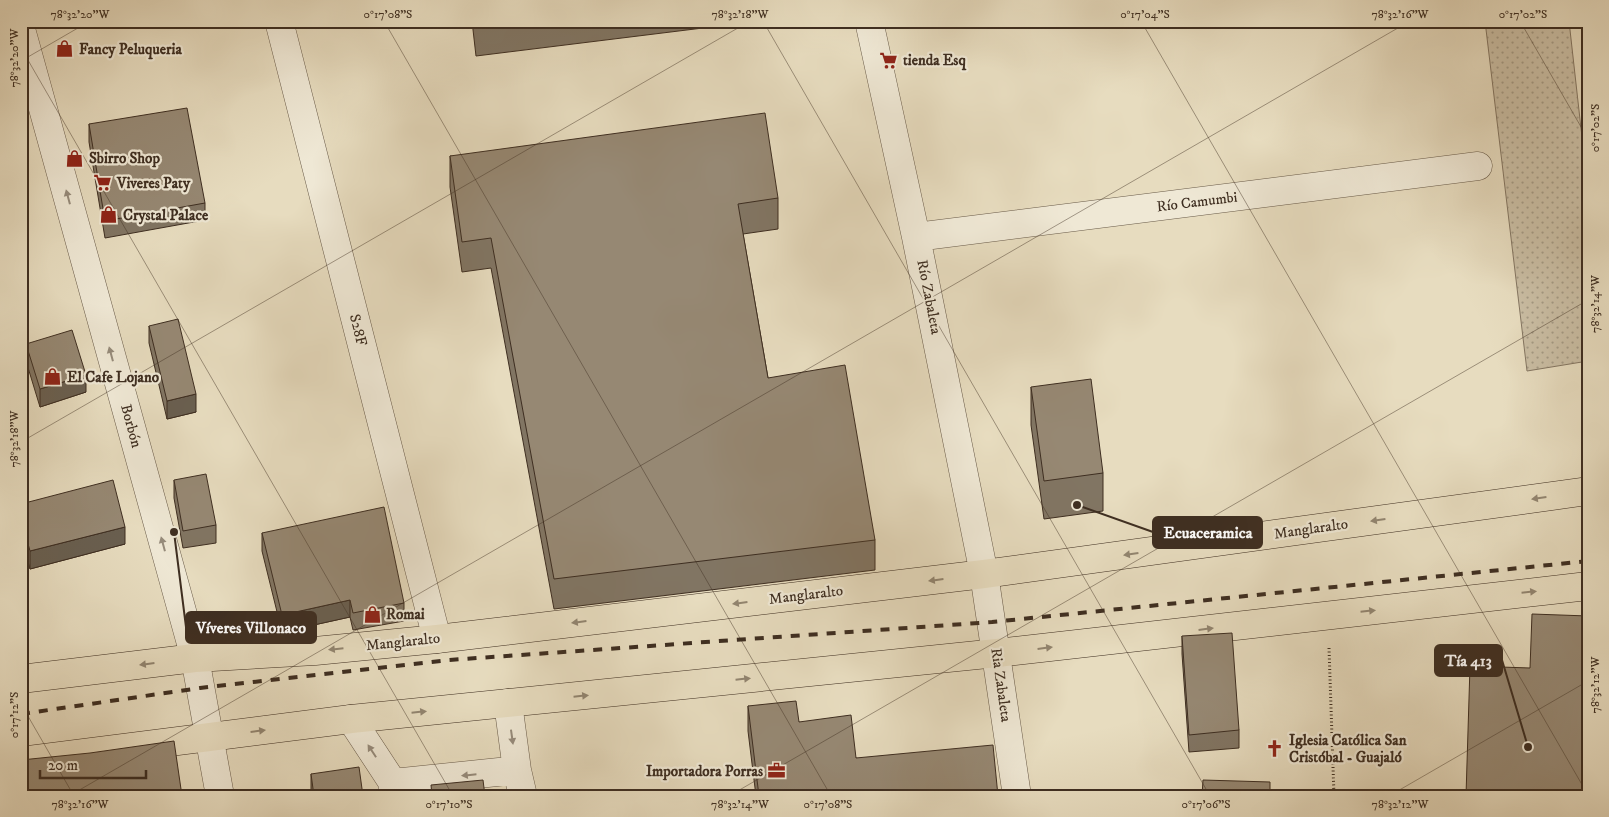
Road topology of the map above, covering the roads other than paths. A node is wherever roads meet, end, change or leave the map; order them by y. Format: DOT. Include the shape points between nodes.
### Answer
graph roads {
  1 [pos="279,21"];
  2 [pos="869,21"];
  3 [pos="21,29"];
  4 [pos="1478,166"];
  5 [pos="916,237"];
  6 [pos="1588,491"];
  7 [pos="984,574"];
  8 [pos="1588,586"];
  9 [pos="437,639"];
  10 [pos="997,653"];
  11 [pos="195,658"];
  12 [pos="21,679"];
  13 [pos="508,703"];
  14 [pos="351,719"];
  15 [pos="209,736"];
  16 [pos="21,761"];
  17 [pos="520,783"];
  18 [pos="393,790"];
  19 [pos="220,796"];
  20 [pos="1017,796"];
  1 -- 9 [label="street, S28F"];
  2 -- 5 [label="street, Río Zabaleta"];
  11 -- 3 [label="street, Borbón, one-way"];
  4 -- 5 [label="street, Río Camumbi"];
  5 -- 7 [label="street, Río Zabaleta"];
  6 -- 7 [label="main road, Manglaralto, one-way"];
  7 -- 9 [label="main road, Manglaralto, one-way"];
  7 -- 10 [label="street, Ria Zabaleta"];
  10 -- 8 [label="main road, one-way"];
  9 -- 11 [label="main road, Manglaralto, one-way"];
  13 -- 10 [label="main road, one-way"];
  10 -- 20 [label="street, Ria Zabaleta"];
  11 -- 12 [label="main road, Manglaralto, one-way"];
  11 -- 15 [label="street, Borbón"];
  14 -- 13 [label="main road, one-way"];
  13 -- 17 [label="street, one-way"];
  15 -- 14 [label="main road, one-way"];
  18 -- 14 [label="street, one-way"];
  15 -- 16 [label="main road"];
  15 -- 19 [label="street, Borbón"];
  17 -- 18 [label="street, one-way"];
}
